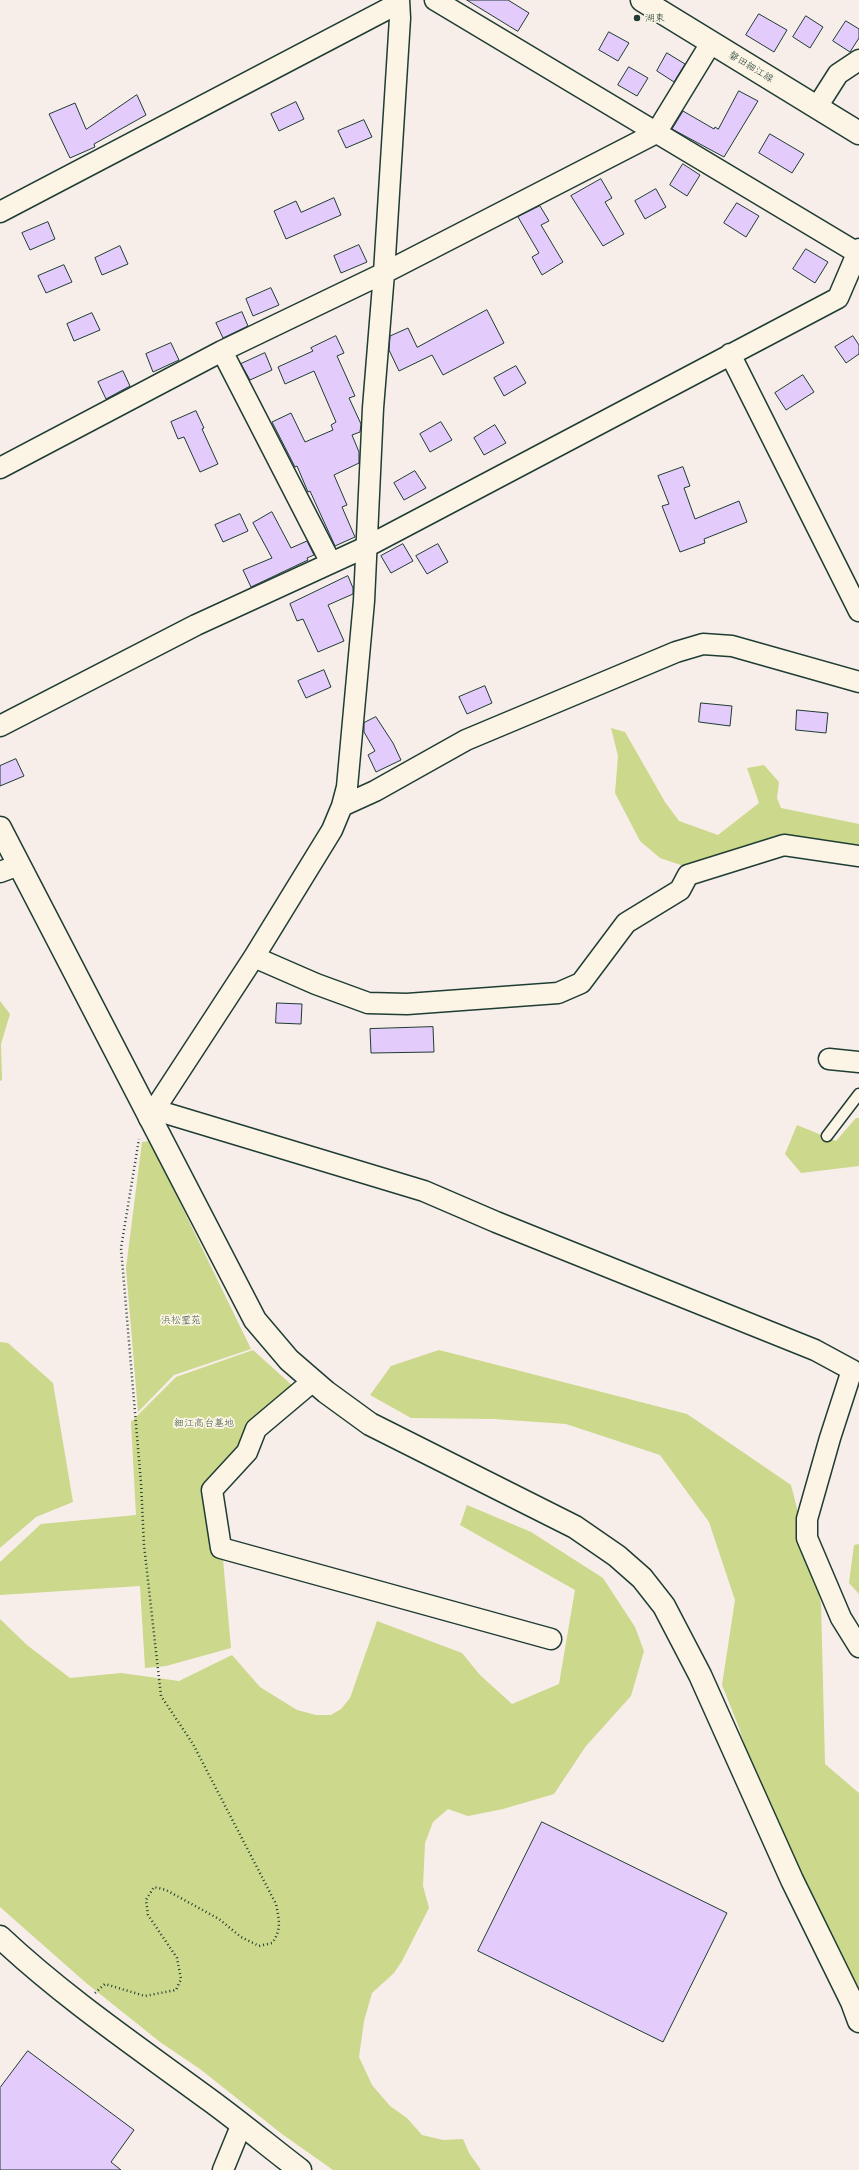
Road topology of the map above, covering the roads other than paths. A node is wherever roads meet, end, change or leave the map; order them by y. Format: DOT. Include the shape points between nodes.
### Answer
graph roads {
  1 [pos="435,0"];
  2 [pos="642,0"];
  3 [pos="399,1"];
  4 [pos="711,43"];
  5 [pos="859,60"];
  6 [pos="817,108"];
  7 [pos="656,133"];
  8 [pos="859,133"];
  9 [pos="0,212"];
  10 [pos="858,252"];
  11 [pos="384,273"];
  12 [pos="222,351"];
  13 [pos="730,354"];
  14 [pos="0,468"];
  15 [pos="366,547"];
  16 [pos="330,563"];
  17 [pos="859,611"];
  18 [pos="859,682"];
  19 [pos="0,726"];
  20 [pos="342,806"];
  21 [pos="0,828"];
  22 [pos="859,856"];
  23 [pos="9,868"];
  24 [pos="254,957"];
  25 [pos="829,1059"];
  26 [pos="859,1062"];
  27 [pos="859,1094"];
  28 [pos="149,1118"];
  29 [pos="828,1136"];
  30 [pos="313,1381"];
  31 [pos="551,1639"];
  32 [pos="859,1647"];
  33 [pos="0,1937"];
  34 [pos="859,2021"];
  35 [pos="241,2126"];
  36 [pos="224,2170"];
  37 [pos="300,2170"];
  1 -- 7 [label="street"];
  2 -- 4 [label="street, 磐田細江線"];
  3 -- 9 [label="street"];
  3 -- 11 [label="street"];
  4 -- 6 [label="street, 磐田細江線"];
  4 -- 7 [label="street"];
  5 -- 6 [label="street" via="838,74"];
  6 -- 8 [label="street, 磐田細江線"];
  7 -- 10 [label="street"];
  7 -- 11 [label="street"];
  10 -- 13 [label="street" via="838,298"];
  11 -- 12 [label="street"];
  11 -- 15 [label="street" via="373,408"];
  12 -- 14 [label="street"];
  12 -- 16 [label="street"];
  13 -- 15 [label="street"];
  13 -- 17 [label="street"];
  15 -- 16 [label="street"];
  15 -- 20 [label="street" via="364,601 347,787"];
  16 -- 19 [label="street" via="196,626"];
  18 -- 20 [label="street" via="732,646 703,644 676,652 466,740"];
  20 -- 24 [label="street" via="332,830"];
  21 -- 23 [label="street"];
  22 -- 24 [label="street" via="784,845 688,875 680,890 626,923 581,983 558,993 407,1004 368,1003"];
  23 -- 28 [label="street"];
  24 -- 28 [label="street"];
  25 -- 26 [label="street"];
  27 -- 29 [label="lane"];
  28 -- 30 [label="street" via="255,1320 290,1360"];
  28 -- 32 [label="street" via="162,1112 424,1191 815,1350 852,1370 807,1519 807,1538 841,1618"];
  30 -- 31 [label="street" via="256,1429 247,1452 212,1490 221,1548"];
  30 -- 34 [label="street" via="370,1424 575,1527 642,1578 664,1606 700,1675 792,1880"];
  33 -- 35 [label="street" via="82,2006 213,2102"];
  35 -- 36 [label="street"];
  35 -- 37 [label="street"];
}
